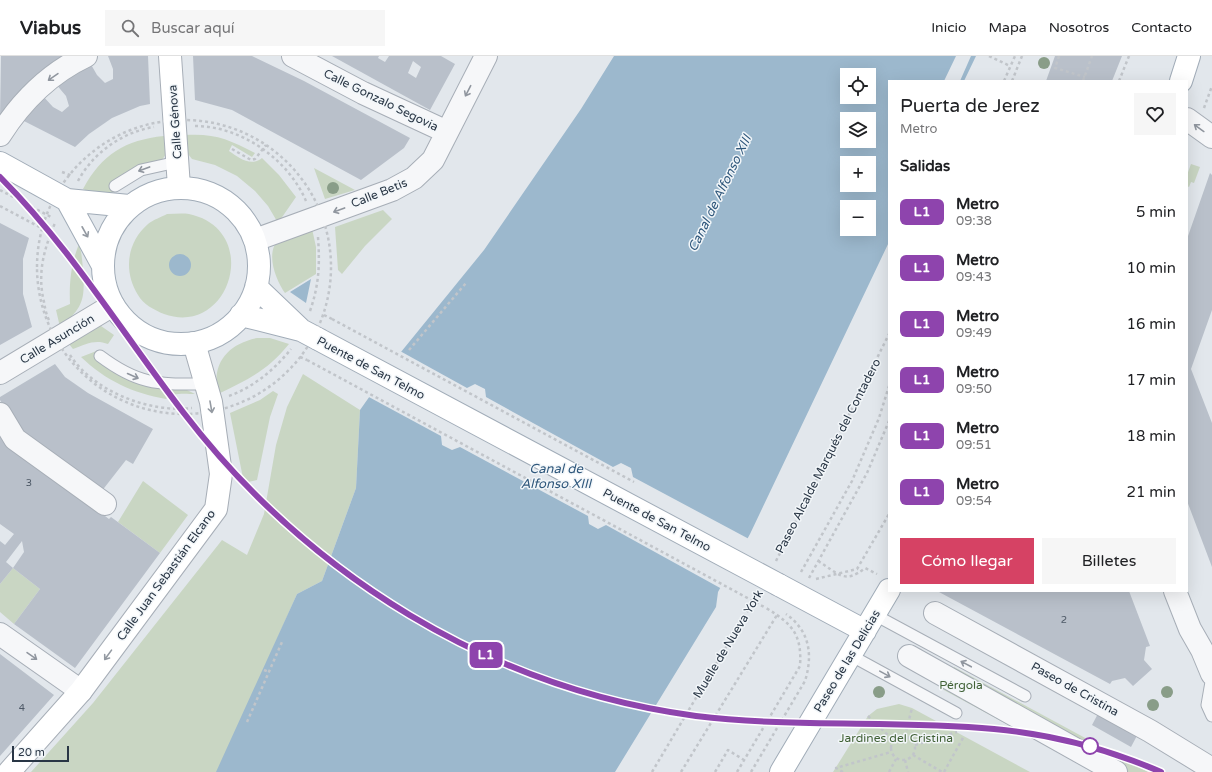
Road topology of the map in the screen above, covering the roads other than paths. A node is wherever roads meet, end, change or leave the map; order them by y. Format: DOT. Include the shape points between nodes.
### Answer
graph roads {
  1 [pos="86,56"];
  2 [pos="170,56"];
  3 [pos="293,56"];
  4 [pos="486,56"];
  5 [pos="1189,56"];
  6 [pos="1181,80"];
  7 [pos="1188,120"];
  8 [pos="447,132"];
  9 [pos="0,135"];
  10 [pos="1212,137"];
  11 [pos="177,162"];
  12 [pos="0,163"];
  13 [pos="115,186"];
  14 [pos="179,187"];
  15 [pos="64,199"];
  16 [pos="129,206"];
  17 [pos="255,240"];
  18 [pos="102,264"];
  19 [pos="256,287"];
  20 [pos="113,305"];
  21 [pos="241,315"];
  22 [pos="194,343"];
  23 [pos="309,343"];
  24 [pos="100,356"];
  25 [pos="0,373"];
  26 [pos="210,399"];
  27 [pos="0,414"];
  28 [pos="105,504"];
  29 [pos="888,592"];
  30 [pos="1175,592"];
  31 [pos="935,613"];
  32 [pos="870,623"];
  33 [pos="0,634"];
  34 [pos="850,655"];
  35 [pos="909,656"];
  36 [pos="1212,675"];
  37 [pos="81,691"];
  38 [pos="1025,696"];
  39 [pos="956,713"];
  40 [pos="1212,716"];
  41 [pos="1212,769"];
  42 [pos="9,772"];
  43 [pos="781,772"];
  44 [pos="1116,772"];
  1 -- 9 [label="street, one-way" via="46,82 28,98"];
  2 -- 11 [label="main road, Calle Génova"];
  3 -- 8 [label="street, Calle Gonzalo Segovia" via="363,93"];
  4 -- 8 [label="street, Calle Betis, one-way"];
  5 -- 6 [label="main road"];
  10 -- 7 [label="street, one-way"];
  8 -- 17 [label="street, Calle Betis, one-way" via="433,160 414,178 392,190"];
  11 -- 13 [label="lane, one-way" via="141,170"];
  11 -- 14 [label="main road, Calle Génova"];
  12 -- 15 [label="main road"];
  14 -- 16 [label="main road" via="144,196"];
  14 -- 17 [label="main road" via="211,193 225,202 238,212"];
  15 -- 16 [label="main road"];
  15 -- 18 [label="main road, one-way"];
  16 -- 18 [label="main road" via="115,223 106,242"];
  17 -- 19 [label="main road" via="258,256"];
  18 -- 20 [label="main road" via="105,285"];
  19 -- 21 [label="main road"];
  19 -- 23 [label="main road, Puente de San Telmo"];
  20 -- 22 [label="main road" via="139,332 175,344"];
  20 -- 25 [label="street, Calle Asunción"];
  21 -- 22 [label="main road" via="228,328 212,338"];
  21 -- 23 [label="main road, Puente de San Telmo"];
  22 -- 26 [label="main road, Calle Juan Sebastián Elcano"];
  23 -- 32 [label="main road, Puente de San Telmo, bridge" via="769,588 799,596"];
  24 -- 26 [label="lane, one-way" via="113,366 142,380"];
  26 -- 37 [label="main road, Calle Juan Sebastián Elcano, one-way" via="221,474 216,509"];
  27 -- 28 [label="street" via="15,439"];
  29 -- 32 [label="main road, Paseo de las Delicias"];
  30 -- 36 [label="street"];
  31 -- 41 [label="street, Paseo de Cristina" via="1150,731"];
  32 -- 34 [label="main road, Paseo de las Delicias"];
  38 -- 32 [label="lane, one-way"];
  33 -- 37 [label="street, one-way"];
  34 -- 39 [label="lane, one-way"];
  34 -- 43 [label="main road, Paseo de las Delicias"];
  35 -- 44 [label="street"];
  36 -- 40 [label="lane" via="1207,705"];
  37 -- 42 [label="main road, Calle Juan Sebastián Elcano"];
}
